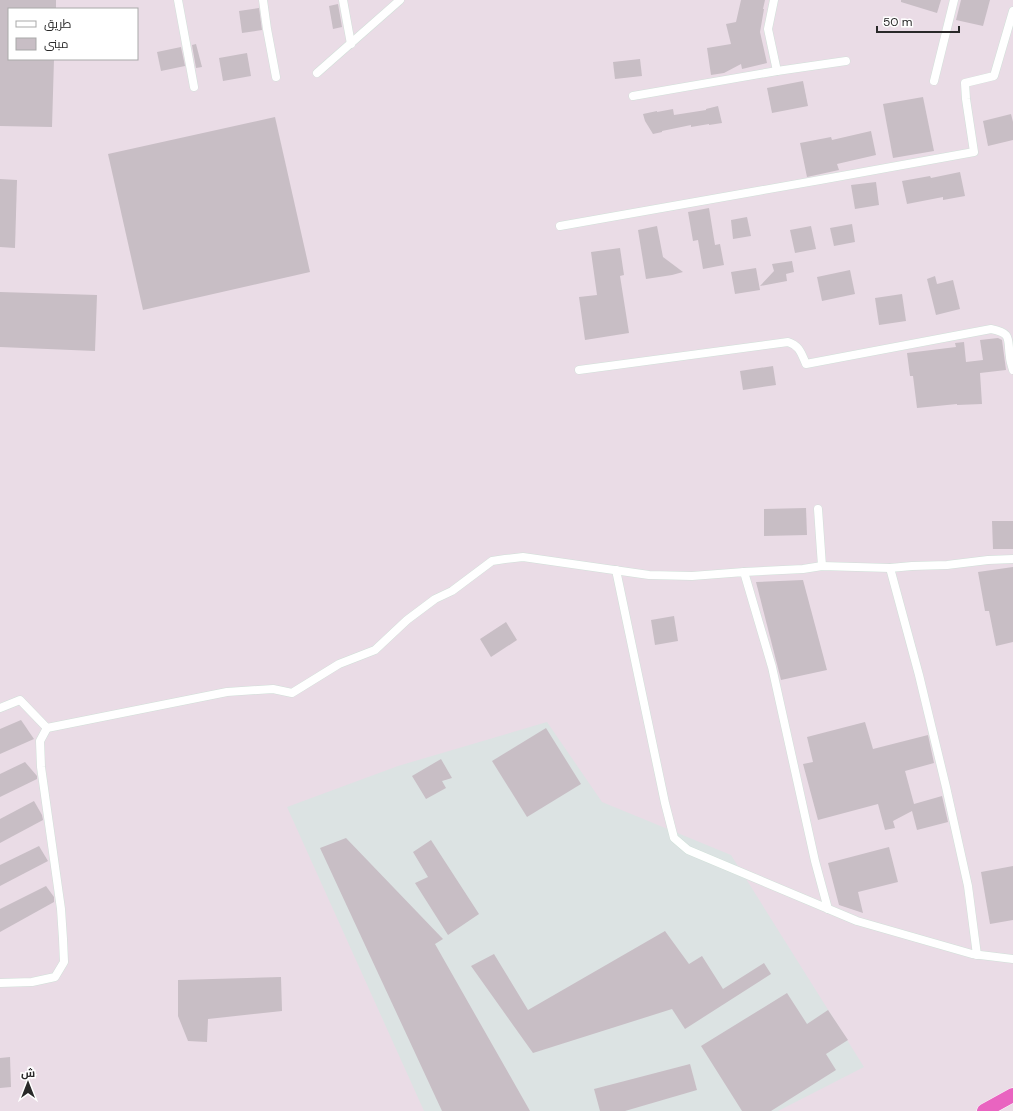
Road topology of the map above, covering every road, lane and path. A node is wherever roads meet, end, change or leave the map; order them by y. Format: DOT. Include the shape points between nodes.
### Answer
graph roads {
  1 [pos="178,0"];
  2 [pos="264,0"];
  3 [pos="343,0"];
  4 [pos="400,0"];
  5 [pos="774,0"];
  6 [pos="954,0"];
  7 [pos="1013,11"];
  8 [pos="351,44"];
  9 [pos="846,61"];
  10 [pos="777,71"];
  11 [pos="317,73"];
  12 [pos="276,77"];
  13 [pos="934,81"];
  14 [pos="194,87"];
  15 [pos="633,96"];
  16 [pos="560,226"];
  17 [pos="579,370"];
  18 [pos="1013,370"];
  19 [pos="818,508"];
  20 [pos="1013,559"];
  21 [pos="822,566"];
  22 [pos="890,568"];
  23 [pos="616,570"];
  24 [pos="744,572"];
  25 [pos="0,708"];
  26 [pos="47,728"];
  27 [pos="828,909"];
  28 [pos="977,955"];
  29 [pos="1013,959"];
  30 [pos="0,983"];
  31 [pos="1013,1095"];
  32 [pos="984,1111"];
  1 -- 14 [label="street"];
  2 -- 12 [label="street"];
  3 -- 8 [label="street"];
  4 -- 8 [label="street"];
  5 -- 10 [label="street" via="768,29"];
  6 -- 13 [label="street"];
  7 -- 16 [label="street" via="994,76 965,83 974,152"];
  8 -- 11 [label="street"];
  9 -- 10 [label="street"];
  10 -- 15 [label="street"];
  17 -- 18 [label="street" via="788,342 799,349 806,364 992,329 1005,334 1008,339"];
  19 -- 21 [label="street"];
  20 -- 22 [label="street"];
  21 -- 22 [label="street"];
  21 -- 24 [label="street"];
  22 -- 28 [label="street" via="948,795 968,886"];
  23 -- 24 [label="street" via="649,575 692,576"];
  23 -- 26 [label="street" via="523,557 492,561 452,592 435,599 406,620 375,650 339,664 292,693 273,689 227,692"];
  23 -- 27 [label="street" via="674,838 688,850"];
  24 -- 27 [label="street" via="772,667"];
  25 -- 26 [label="street" via="20,700"];
  26 -- 30 [label="street" via="40,741 61,909 64,962 55,977 32,982"];
  27 -- 28 [label="street" via="857,921"];
  28 -- 29 [label="street"];
  31 -- 32 [label="highway"];
}
